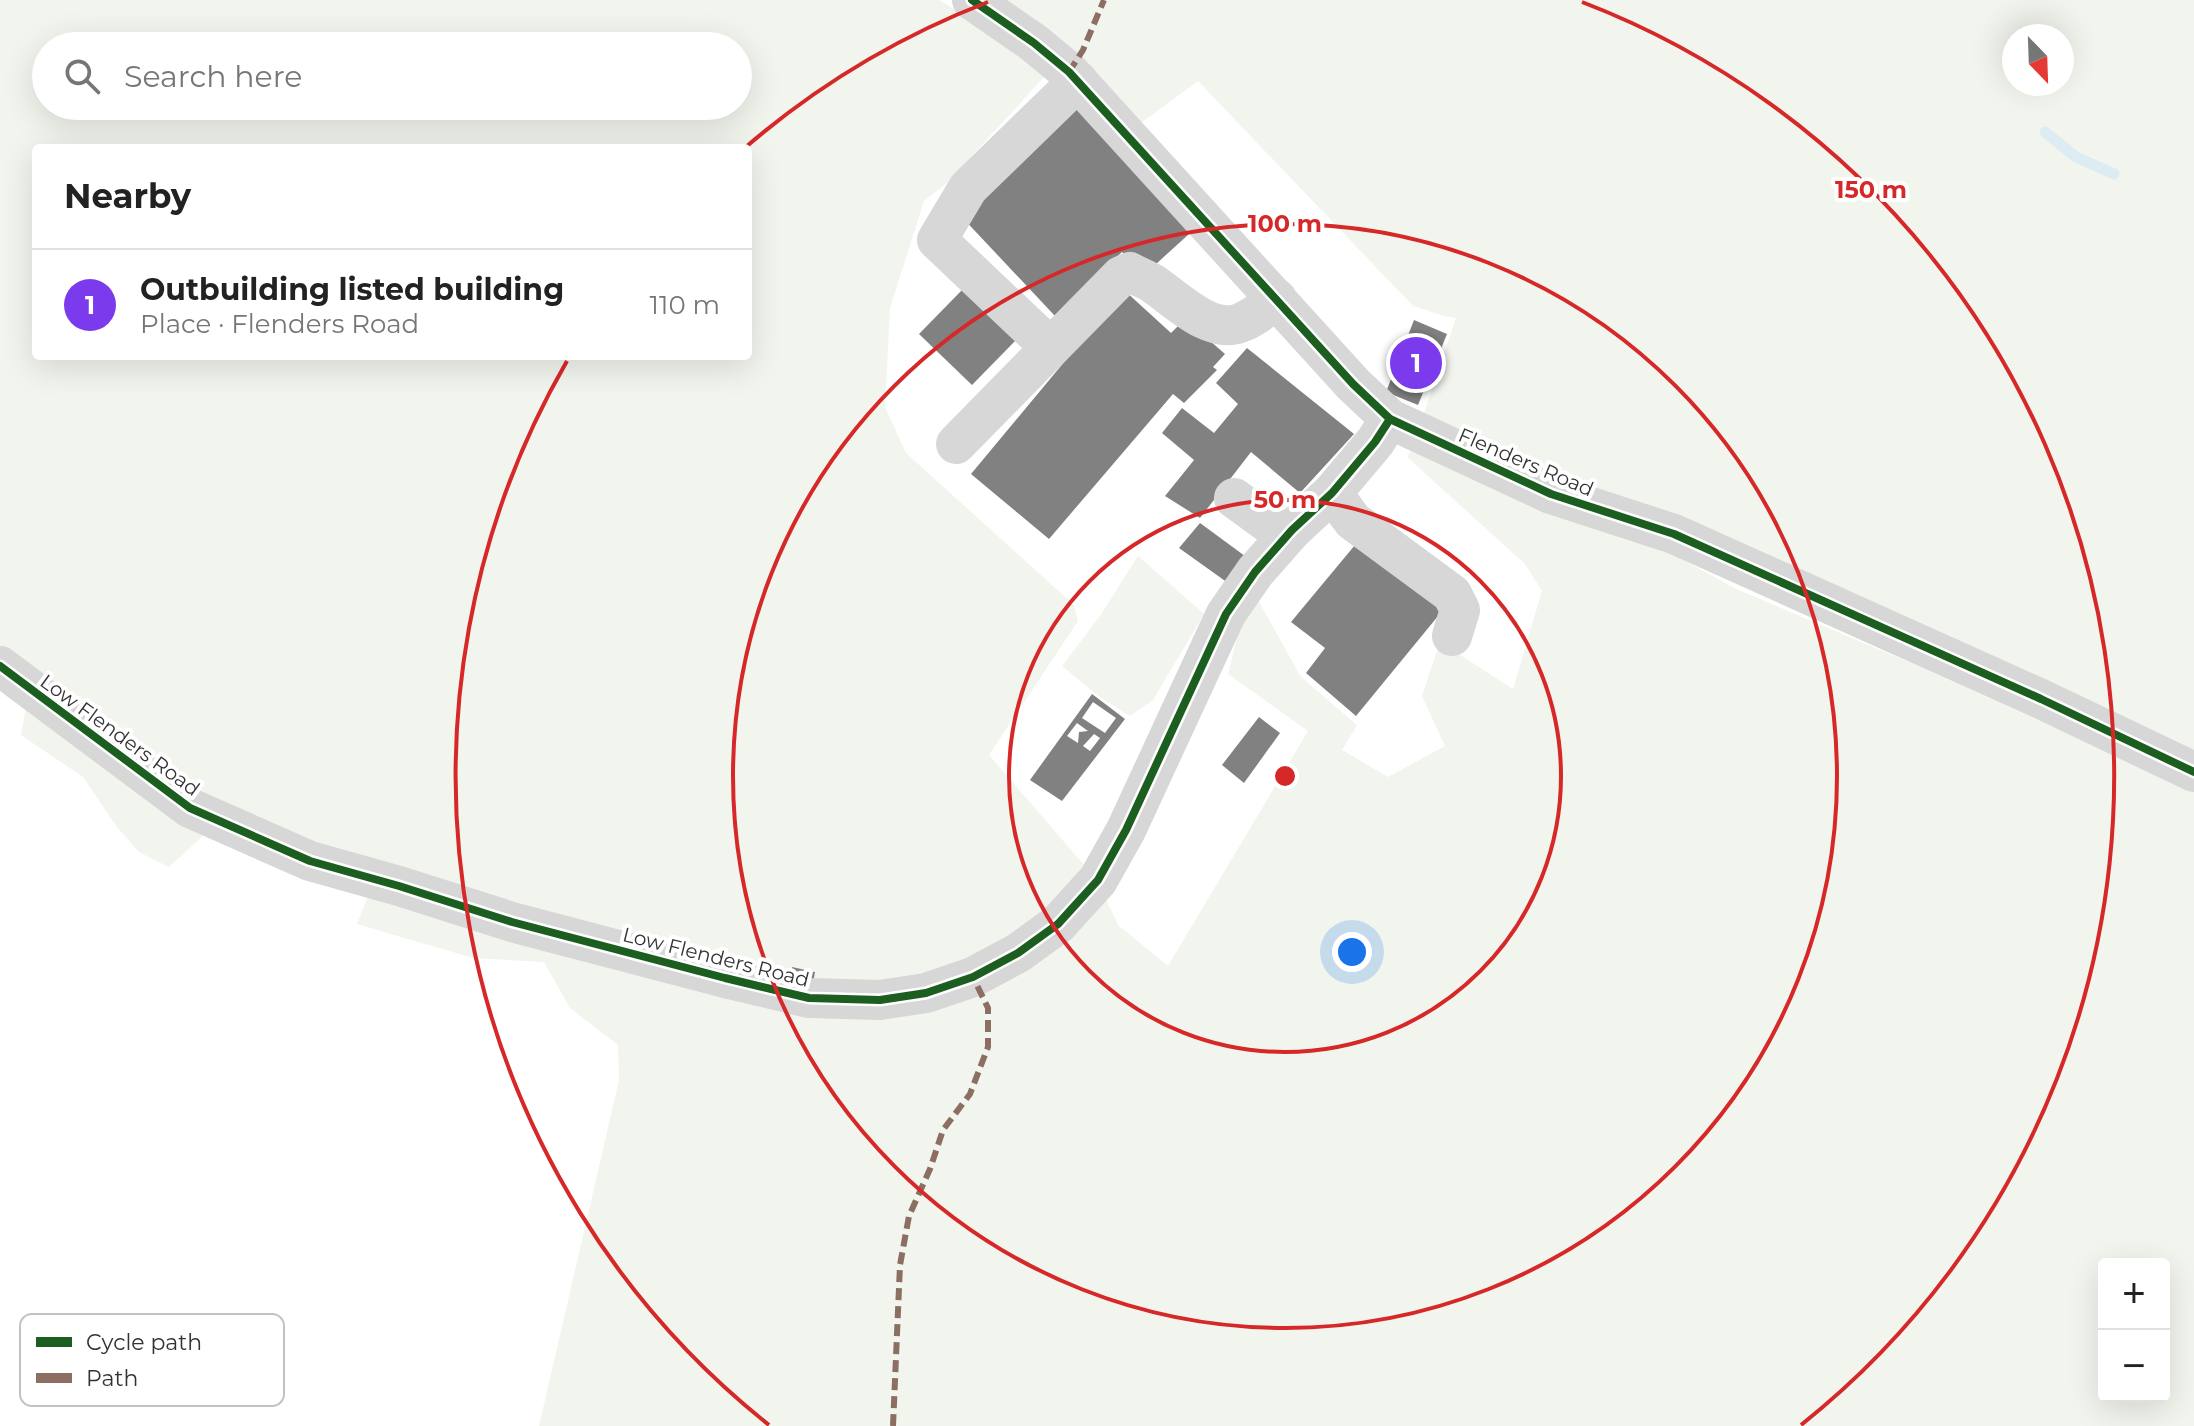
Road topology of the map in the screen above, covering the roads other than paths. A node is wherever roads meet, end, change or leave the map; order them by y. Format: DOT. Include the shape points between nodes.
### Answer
graph roads {
  1 [pos="972,0"];
  2 [pos="1078,81"];
  3 [pos="1277,299"];
  4 [pos="1050,347"];
  5 [pos="1390,419"];
  6 [pos="956,444"];
  7 [pos="1332,493"];
  8 [pos="1234,498"];
  9 [pos="1286,536"];
  10 [pos="1452,636"];
  11 [pos="0,666"];
  12 [pos="2194,772"];
  1 -- 2 [label="street, Flenders Road"];
  2 -- 3 [label="street, Flenders Road"];
  2 -- 4 [label="street" via="968,188 937,240"];
  3 -- 4 [label="street" via="1238,324 1221,325 1186,310 1130,272"];
  3 -- 5 [label="street, Flenders Road"];
  4 -- 6 [label="street"];
  5 -- 7 [label="street, Low Flenders Road"];
  5 -- 12 [label="street, Flenders Road" via="1551,494 1674,534"];
  7 -- 9 [label="street, Low Flenders Road"];
  7 -- 10 [label="street" via="1353,521 1452,594 1460,610"];
  8 -- 9 [label="street"];
  9 -- 11 [label="street, Low Flenders Road" via="1226,614 1098,880 1058,924 1018,953 973,977 926,993 880,1000 809,998 725,978 310,861 190,808"];
}
